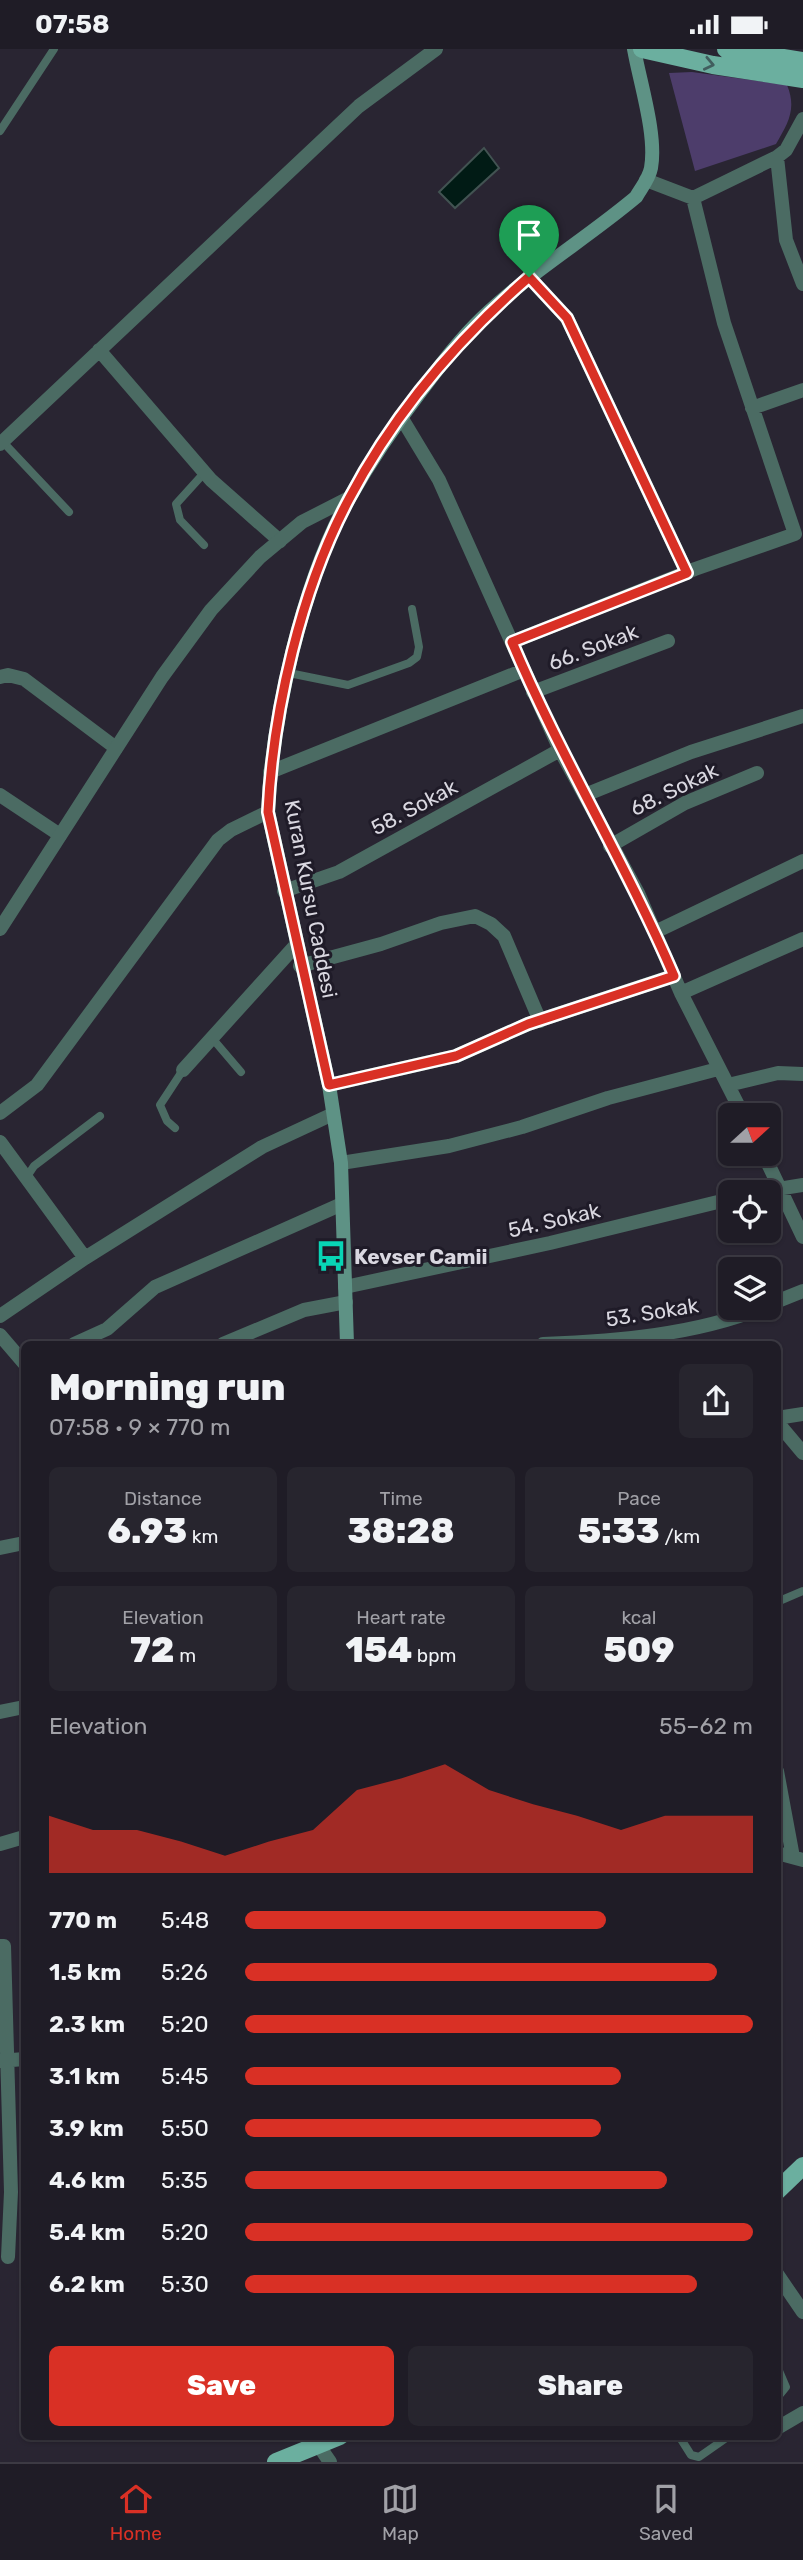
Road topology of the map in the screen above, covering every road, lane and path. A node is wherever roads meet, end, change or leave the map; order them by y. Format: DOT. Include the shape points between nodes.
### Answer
graph roads {
  1 [pos="54,49"];
  2 [pos="436,49"];
  3 [pos="634,49"];
  4 [pos="642,49"];
  5 [pos="726,49"];
  6 [pos="803,61"];
  7 [pos="803,79"];
  8 [pos="803,119"];
  9 [pos="0,131"];
  10 [pos="777,157"];
  11 [pos="646,180"];
  12 [pos="693,198"];
  13 [pos="529,277"];
  14 [pos="803,283"];
  15 [pos="99,350"];
  16 [pos="803,390"];
  17 [pos="752,408"];
  18 [pos="401,417"];
  19 [pos="1,443"];
  20 [pos="205,472"];
  21 [pos="349,498"];
  22 [pos="69,512"];
  23 [pos="799,533"];
  24 [pos="280,541"];
  25 [pos="204,545"];
  26 [pos="687,573"];
  27 [pos="412,609"];
  28 [pos="668,641"];
  29 [pos="512,642"];
  30 [pos="524,670"];
  31 [pos="289,673"];
  32 [pos="0,677"];
  33 [pos="533,692"];
  34 [pos="803,716"];
  35 [pos="116,748"];
  36 [pos="561,750"];
  37 [pos="270,772"];
  38 [pos="757,773"];
  39 [pos="0,795"];
  40 [pos="585,795"];
  41 [pos="268,812"];
  42 [pos="60,835"];
  43 [pos="610,846"];
  44 [pos="803,861"];
  45 [pos="284,891"];
  46 [pos="0,929"];
  47 [pos="655,932"];
  48 [pos="803,939"];
  49 [pos="296,946"];
  50 [pos="300,965"];
  51 [pos="674,976"];
  52 [pos="681,993"];
  53 [pos="540,1021"];
  54 [pos="212,1038"];
  55 [pos="718,1069"];
  56 [pos="183,1070"];
  57 [pos="241,1072"];
  58 [pos="803,1075"];
  59 [pos="329,1085"];
  60 [pos="727,1085"];
  61 [pos="737,1103"];
  62 [pos="0,1113"];
  63 [pos="333,1114"];
  64 [pos="100,1115"];
  65 [pos="175,1128"];
  66 [pos="0,1142"];
  67 [pos="341,1163"];
  68 [pos="26,1178"];
  69 [pos="803,1185"];
  70 [pos="781,1186"];
  71 [pos="718,1202"];
  72 [pos="342,1204"];
  73 [pos="803,1237"];
  74 [pos="85,1258"];
  75 [pos="803,1291"];
  76 [pos="346,1294"];
  77 [pos="781,1300"];
  78 [pos="0,1316"];
  79 [pos="734,1320"];
  80 [pos="0,1335"];
  81 [pos="81,1341"];
  82 [pos="230,1341"];
  83 [pos="347,1341"];
  84 [pos="606,1341"];
  85 [pos="21,1360"];
  86 [pos="803,1414"];
  87 [pos="781,1419"];
  88 [pos="781,1425"];
  89 [pos="803,1453"];
  90 [pos="21,1544"];
  91 [pos="0,1548"];
  92 [pos="803,1591"];
  93 [pos="781,1600"];
  94 [pos="21,1708"];
  95 [pos="0,1712"];
  96 [pos="781,1788"];
  97 [pos="21,1838"];
  98 [pos="0,1844"];
  99 [pos="781,1854"];
  100 [pos="798,1859"];
  101 [pos="0,1947"];
  102 [pos="4,2060"];
  103 [pos="803,2166"];
  104 [pos="781,2187"];
  105 [pos="4,2257"];
  106 [pos="781,2280"];
  107 [pos="803,2312"];
  108 [pos="781,2375"];
  109 [pos="781,2393"];
  110 [pos="803,2413"];
  111 [pos="781,2426"];
  112 [pos="332,2440"];
  113 [pos="682,2440"];
  114 [pos="723,2440"];
  115 [pos="319,2446"];
  116 [pos="276,2462"];
  117 [pos="330,2462"];
  1 -- 9 [label="lane"];
  2 -- 15 [label="street" via="359,106"];
  3 -- 11 [label="main road" via="652,150"];
  4 -- 7 [label="main road, one-way"];
  5 -- 6 [label="main road"];
  8 -- 10 [label="street"];
  10 -- 12 [label="street"];
  10 -- 14 [label="street" via="786,240"];
  11 -- 12 [label="street"];
  11 -- 13 [label="main road, Kuran Kursu Caddesi" via="636,197"];
  12 -- 17 [label="street" via="724,323"];
  13 -- 18 [label="main road, Kuran Kursu Caddesi" via="481,319"];
  13 -- 26 [label="street" via="567,318"];
  15 -- 19 [label="street"];
  15 -- 20 [label="street"];
  16 -- 17 [label="street"];
  17 -- 23 [label="street"];
  18 -- 21 [label="main road, Kuran Kursu Caddesi"];
  18 -- 29 [label="street" via="439,480"];
  19 -- 22 [label="lane"];
  20 -- 24 [label="street"];
  20 -- 25 [label="lane" via="176,504 180,520"];
  21 -- 24 [label="street" via="302,523"];
  21 -- 31 [label="main road, Kuran Kursu Caddesi" via="305,610"];
  23 -- 26 [label="street"];
  24 -- 35 [label="street" via="211,610"];
  26 -- 29 [label="street"];
  27 -- 31 [label="lane" via="419,647 417,657 409,663 348,685"];
  28 -- 33 [label="street, 66. Sokak"];
  29 -- 30 [label="street"];
  30 -- 33 [label="street"];
  30 -- 37 [label="street"];
  31 -- 37 [label="main road, Kuran Kursu Caddesi"];
  32 -- 35 [label="street" via="24,679"];
  33 -- 36 [label="street"];
  34 -- 40 [label="street" via="691,752"];
  35 -- 42 [label="street"];
  36 -- 40 [label="street"];
  36 -- 45 [label="street, 58. Sokak" via="339,872"];
  37 -- 41 [label="main road, Kuran Kursu Caddesi"];
  38 -- 43 [label="street, 68. Sokak" via="685,803"];
  39 -- 42 [label="street"];
  40 -- 43 [label="street"];
  41 -- 45 [label="main road, Kuran Kursu Caddesi"];
  41 -- 62 [label="street" via="218,840 37,1085"];
  42 -- 46 [label="street"];
  43 -- 47 [label="street"];
  44 -- 47 [label="street"];
  45 -- 49 [label="main road, Kuran Kursu Caddesi"];
  47 -- 51 [label="street"];
  48 -- 52 [label="street"];
  49 -- 50 [label="main road, Kuran Kursu Caddesi"];
  49 -- 54 [label="street"];
  50 -- 53 [label="street" via="475,916 505,936"];
  50 -- 59 [label="main road, Kuran Kursu Caddesi"];
  51 -- 52 [label="street"];
  51 -- 53 [label="street"];
  52 -- 55 [label="street"];
  53 -- 59 [label="street" via="456,1056"];
  54 -- 56 [label="street"];
  54 -- 57 [label="lane"];
  55 -- 60 [label="street"];
  55 -- 67 [label="street" via="449,1146"];
  56 -- 65 [label="lane" via="160,1105"];
  58 -- 60 [label="street" via="778,1073"];
  59 -- 63 [label="main road, Kuran Kursu Caddesi"];
  60 -- 61 [label="street"];
  63 -- 67 [label="main road, Kuran Kursu Caddesi"];
  63 -- 74 [label="street" via="262,1147"];
  64 -- 68 [label="lane" via="34,1166"];
  66 -- 68 [label="street"];
  67 -- 72 [label="main road, Kuran Kursu Caddesi"];
  68 -- 74 [label="street"];
  69 -- 70 [label="street"];
  70 -- 73 [label="street"];
  71 -- 76 [label="street, 54. Sokak"];
  72 -- 76 [label="main road, Kuran Kursu Caddesi"];
  72 -- 81 [label="street" via="155,1287 107,1329"];
  74 -- 78 [label="street"];
  75 -- 77 [label="street, 53. Sokak"];
  76 -- 82 [label="street, 54. Sokak"];
  76 -- 83 [label="main road, Kuran Kursu Caddesi"];
  79 -- 84 [label="street, 53. Sokak"];
  80 -- 85 [label="street"];
  86 -- 87 [label="street"];
  88 -- 89 [label="street"];
  90 -- 91 [label="street"];
  92 -- 93 [label="lane"];
  94 -- 95 [label="street"];
  96 -- 100 [label="street"];
  97 -- 98 [label="street"];
  99 -- 100 [label="street"];
  101 -- 102 [label="street" via="4,1946"];
  102 -- 105 [label="street" via="11,2192"];
  103 -- 104 [label="main road"];
  106 -- 107 [label="street"];
  108 -- 109 [label="lane" via="786,2387"];
  110 -- 111 [label="street"];
  112 -- 115 [label="main road"];
  113 -- 114 [label="lane" via="691,2455 699,2456"];
  115 -- 116 [label="main road"];
  115 -- 117 [label="street"];
}
